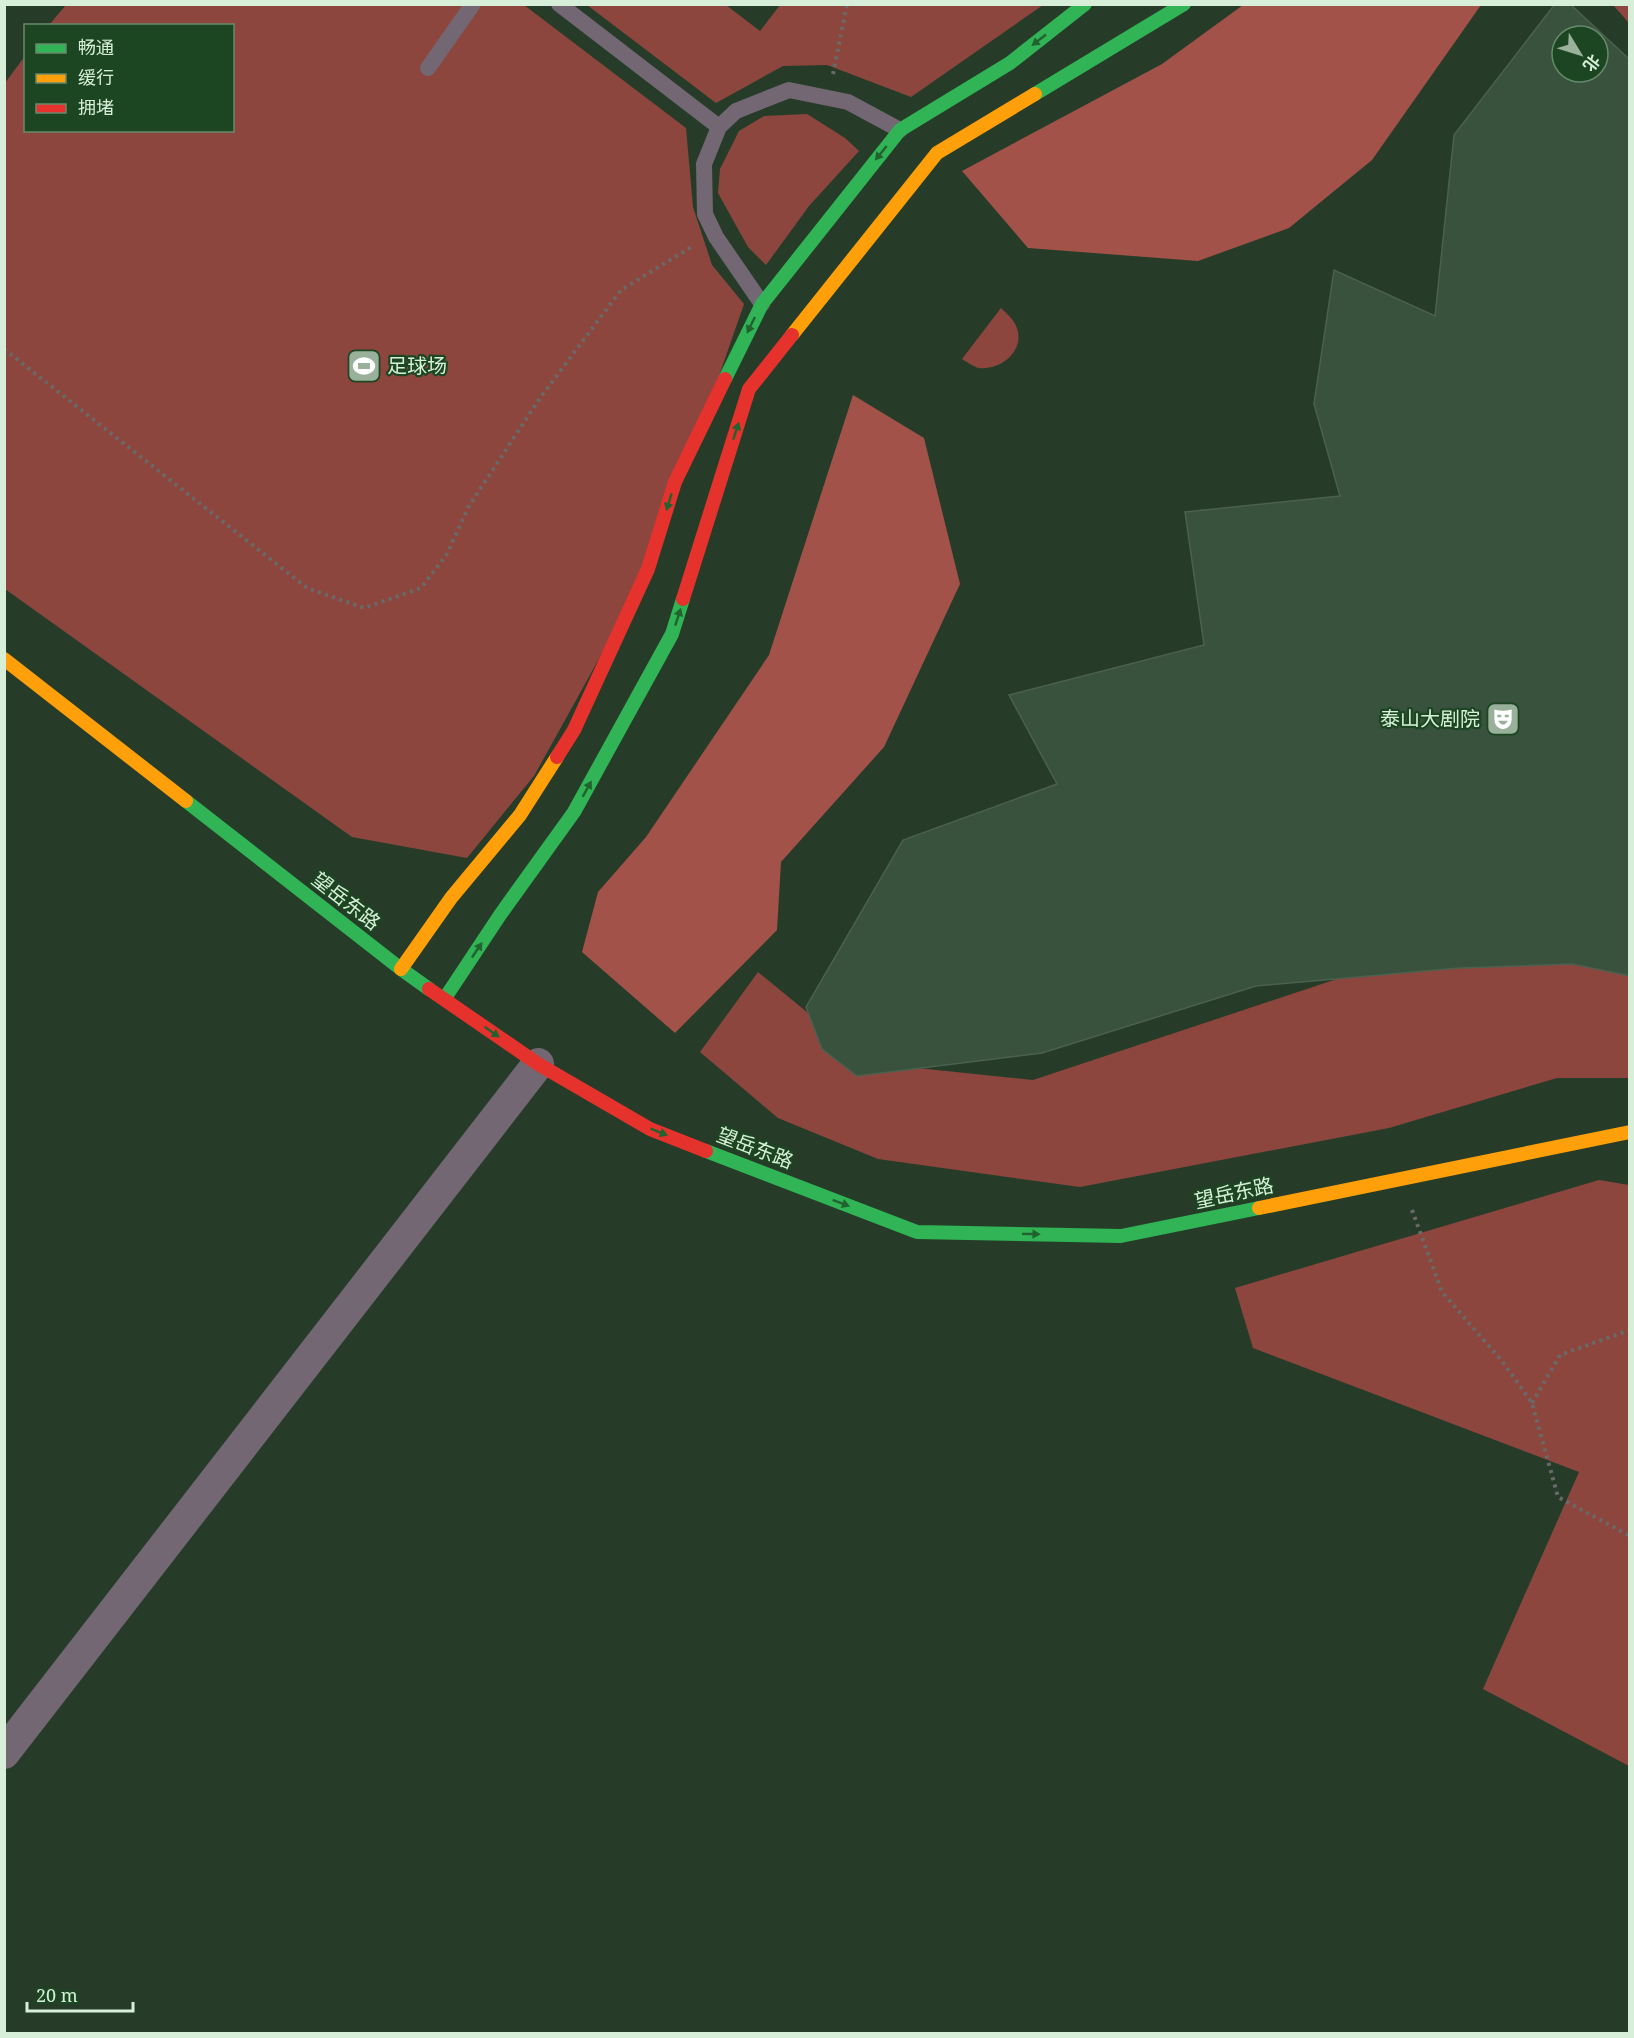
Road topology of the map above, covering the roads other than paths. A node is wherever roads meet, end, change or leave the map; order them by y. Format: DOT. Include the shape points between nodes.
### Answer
graph roads {
  1 [pos="473,4"];
  2 [pos="559,4"];
  3 [pos="1085,4"];
  4 [pos="1184,4"];
  5 [pos="428,69"];
  6 [pos="719,127"];
  7 [pos="900,130"];
  8 [pos="762,304"];
  9 [pos="4,659"];
  10 [pos="401,969"];
  11 [pos="445,998"];
  12 [pos="538,1064"];
  13 [pos="1629,1132"];
  14 [pos="4,1752"];
  1 -- 5 [label="lane"];
  2 -- 6 [label="lane"];
  3 -- 7 [label="street, one-way" via="1010,63"];
  11 -- 4 [label="street, one-way" via="574,812 672,634 749,389 937,153"];
  6 -- 7 [label="lane" via="736,111 789,90 848,102"];
  6 -- 8 [label="lane" via="704,164 705,214 716,237"];
  7 -- 8 [label="street, one-way"];
  8 -- 10 [label="street, one-way" via="675,482 648,569 574,730 520,815 451,898"];
  9 -- 10 [label="street, 望岳东路"];
  10 -- 11 [label="street, 望岳东路"];
  11 -- 12 [label="street, 望岳东路, one-way"];
  12 -- 13 [label="street, 望岳东路, one-way" via="651,1129 917,1232 1121,1236"];
  12 -- 14 [label="street"];
}
